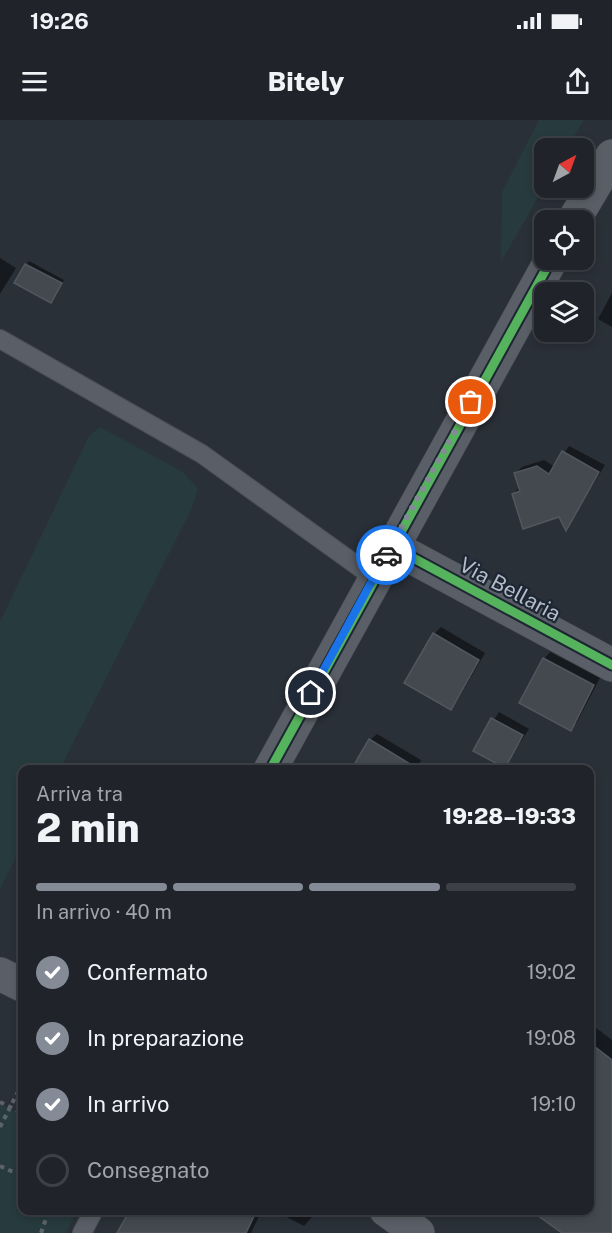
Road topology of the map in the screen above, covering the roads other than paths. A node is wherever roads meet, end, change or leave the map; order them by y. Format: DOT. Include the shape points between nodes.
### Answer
graph roads {
  1 [pos="612,156"];
  2 [pos="580,210"];
  3 [pos="545,270"];
  4 [pos="0,339"];
  5 [pos="391,546"];
  6 [pos="373,577"];
  7 [pos="612,664"];
  8 [pos="273,765"];
  9 [pos="0,974"];
  10 [pos="18,983"];
  11 [pos="91,1215"];
  12 [pos="393,1215"];
  13 [pos="82,1233"];
  14 [pos="418,1233"];
  1 -- 2 [label="street"];
  3 -- 5 [label="street"];
  4 -- 6 [label="lane" via="202,454"];
  5 -- 6 [label="street"];
  5 -- 7 [label="street, Via Bellaria"];
  6 -- 8 [label="street"];
  9 -- 10 [label="street"];
  11 -- 13 [label="lane"];
  12 -- 14 [label="street"];
}
